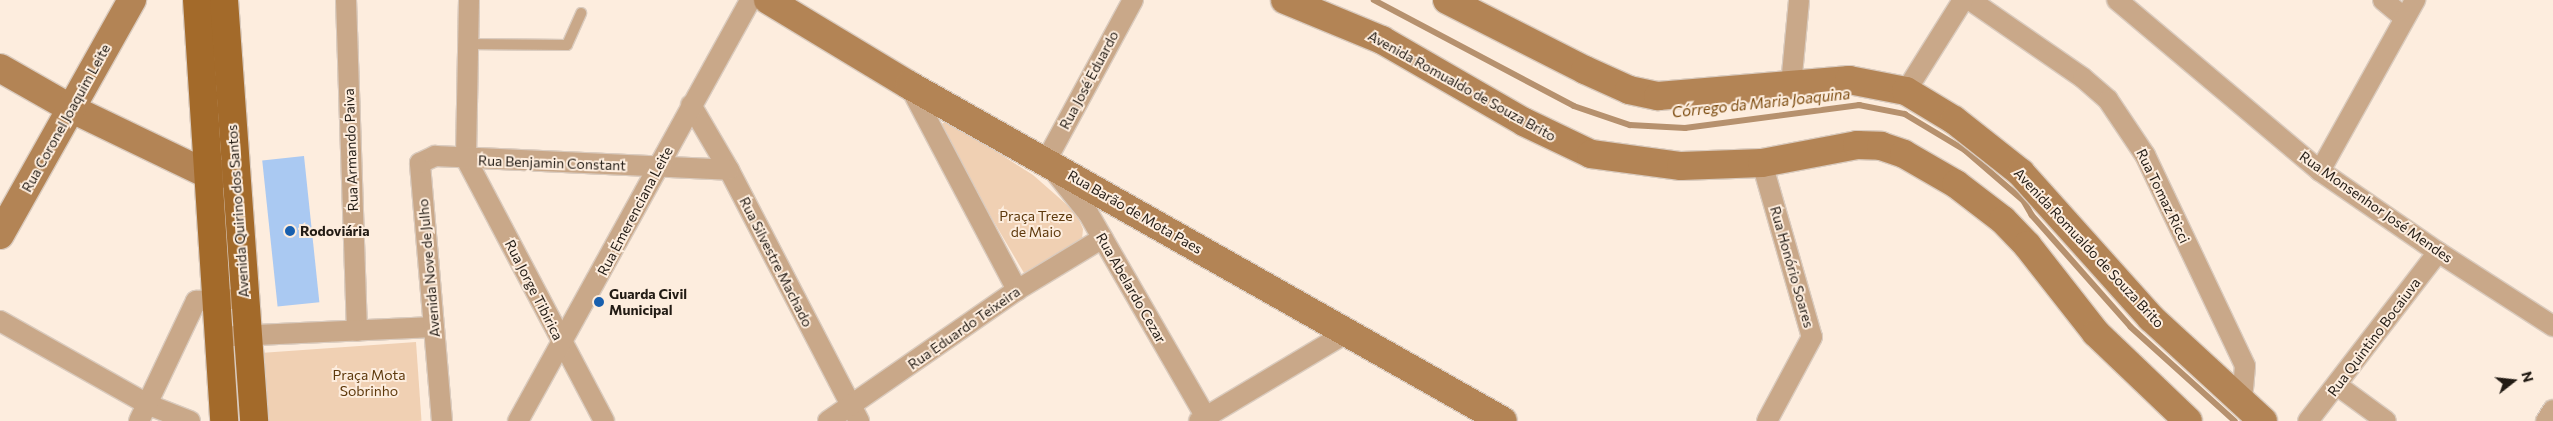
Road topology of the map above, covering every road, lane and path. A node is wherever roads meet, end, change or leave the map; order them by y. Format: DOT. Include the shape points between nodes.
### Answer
graph roads {
  1 [pos="132,0"];
  2 [pos="197,0"];
  3 [pos="224,0"];
  4 [pos="346,0"];
  5 [pos="469,0"];
  6 [pos="750,0"];
  7 [pos="768,0"];
  8 [pos="1133,0"];
  9 [pos="1285,0"];
  10 [pos="1447,0"];
  11 [pos="1799,0"];
  12 [pos="1963,0"];
  13 [pos="1970,0"];
  14 [pos="2116,0"];
  15 [pos="2383,0"];
  16 [pos="2415,0"];
  17 [pos="581,13"];
  18 [pos="2403,17"];
  19 [pos="468,44"];
  20 [pos="0,68"];
  21 [pos="909,85"];
  22 [pos="1791,85"];
  23 [pos="1906,91"];
  24 [pos="691,105"];
  25 [pos="72,109"];
  26 [pos="466,159"];
  27 [pos="1046,161"];
  28 [pos="1762,163"];
  29 [pos="659,168"];
  30 [pos="729,170"];
  31 [pos="2320,171"];
  32 [pos="222,174"];
  33 [pos="0,235"];
  34 [pos="1103,238"];
  35 [pos="2438,252"];
  36 [pos="1017,290"];
  37 [pos="244,298"];
  38 [pos="216,300"];
  39 [pos="0,320"];
  40 [pos="2553,326"];
  41 [pos="434,327"];
  42 [pos="358,331"];
  43 [pos="1346,333"];
  44 [pos="219,336"];
  45 [pos="247,336"];
  46 [pos="562,345"];
  47 [pos="2338,386"];
  48 [pos="2242,399"];
  49 [pos="2553,410"];
  50 [pos="144,413"];
  51 [pos="855,414"];
  52 [pos="1204,420"];
  53 [pos="190,421"];
  54 [pos="224,421"];
  55 [pos="254,421"];
  56 [pos="442,421"];
  57 [pos="518,421"];
  58 [pos="604,421"];
  59 [pos="828,421"];
  60 [pos="1503,421"];
  61 [pos="1767,421"];
  62 [pos="2188,421"];
  63 [pos="2263,421"];
  64 [pos="2308,421"];
  65 [pos="2386,421"];
  66 [pos="2546,421"];
  1 -- 25 [label="main road, Rua Coronel Joaquim Leite"];
  2 -- 32 [label="main road, Avenida Quirino dos Santos"];
  3 -- 32 [label="main road, Avenida Quirino dos Santos"];
  4 -- 42 [label="street, Rua Armando Paiva"];
  5 -- 19 [label="street"];
  6 -- 24 [label="street, Rua Emerenciana Leite"];
  7 -- 21 [label="main road, Rua Barão de Mota Paes"];
  8 -- 27 [label="street, Rua José Eduardo"];
  9 -- 28 [label="main road, Avenida Romualdo de Souza Brito" via="1382,40 1524,122 1591,154 1681,166"];
  10 -- 22 [label="main road, Avenida Romualdo de Souza Brito" via="1629,90 1658,96"];
  11 -- 22 [label="street"];
  12 -- 23 [label="street"];
  13 -- 48 [label="street, Rua Tomaz Ricci" via="2083,78 2108,100 2145,155 2183,240 2228,325 2245,366"];
  14 -- 31 [label="street, Rua Monsenhor José Mendes"];
  15 -- 18 [label="street"];
  16 -- 18 [label="street"];
  17 -- 19 [label="lane" via="567,45"];
  18 -- 31 [label="street"];
  19 -- 26 [label="street"];
  20 -- 25 [label="main road"];
  21 -- 27 [label="main road, Rua Barão de Mota Paes"];
  21 -- 36 [label="street"];
  22 -- 23 [label="main road, Avenida Romualdo de Souza Brito" via="1850,80"];
  23 -- 48 [label="main road, Avenida Romualdo de Souza Brito" via="1954,120 2021,173 2151,318"];
  24 -- 29 [label="street, Rua Emerenciana Leite"];
  24 -- 30 [label="street, Rua Silvestre Machado"];
  25 -- 32 [label="main road"];
  25 -- 33 [label="main road, Rua Coronel Joaquim Leite"];
  26 -- 29 [label="street, Rua Benjamin Constant"];
  26 -- 41 [label="street, Avenida Nove de Julho" via="435,156 420,163"];
  26 -- 46 [label="street, Rua Jorge Tibirica"];
  27 -- 34 [label="street, Rua Abelardo Cezar" via="1088,213"];
  27 -- 43 [label="main road, Rua Barão de Mota Paes"];
  28 -- 61 [label="street, Rua Honório Soares" via="1812,337"];
  28 -- 62 [label="main road, Avenida Romualdo de Souza Brito" via="1857,145 1881,146 1928,166 2003,220 2027,245 2096,333"];
  29 -- 30 [label="street, Rua Benjamin Constant"];
  29 -- 46 [label="street, Rua Emerenciana Leite"];
  30 -- 51 [label="street, Rua Silvestre Machado"];
  31 -- 35 [label="street, Rua Monsenhor José Mendes"];
  32 -- 37 [label="main road, Avenida Quirino dos Santos"];
  32 -- 38 [label="main road, Avenida Quirino dos Santos"];
  34 -- 36 [label="street, Rua Eduardo Teixeira"];
  34 -- 52 [label="street, Rua Abelardo Cezar"];
  35 -- 40 [label="street, Rua Monsenhor José Mendes"];
  35 -- 47 [label="street, Rua Quintino Bocaiuva"];
  36 -- 51 [label="street, Rua Eduardo Teixeira"];
  37 -- 38 [label="street"];
  37 -- 45 [label="main road, Avenida Quirino dos Santos"];
  38 -- 44 [label="main road, Avenida Quirino dos Santos"];
  38 -- 50 [label="street" via="196,301"];
  39 -- 50 [label="street"];
  41 -- 42 [label="street"];
  41 -- 56 [label="street, Avenida Nove de Julho"];
  42 -- 45 [label="street"];
  43 -- 52 [label="street"];
  43 -- 60 [label="main road, Rua Barão de Mota Paes"];
  44 -- 45 [label="street"];
  44 -- 54 [label="main road, Avenida Quirino dos Santos"];
  45 -- 55 [label="main road, Avenida Quirino dos Santos"];
  46 -- 57 [label="street, Rua Emerenciana Leite"];
  46 -- 58 [label="street, Rua Jorge Tibirica"];
  47 -- 64 [label="street, Rua Quintino Bocaiuva"];
  47 -- 65 [label="street"];
  48 -- 63 [label="main road, Avenida Romualdo de Souza Brito"];
  49 -- 66 [label="street"];
  50 -- 53 [label="street"];
  51 -- 59 [label="street, Rua Eduardo Teixeira"];
}
